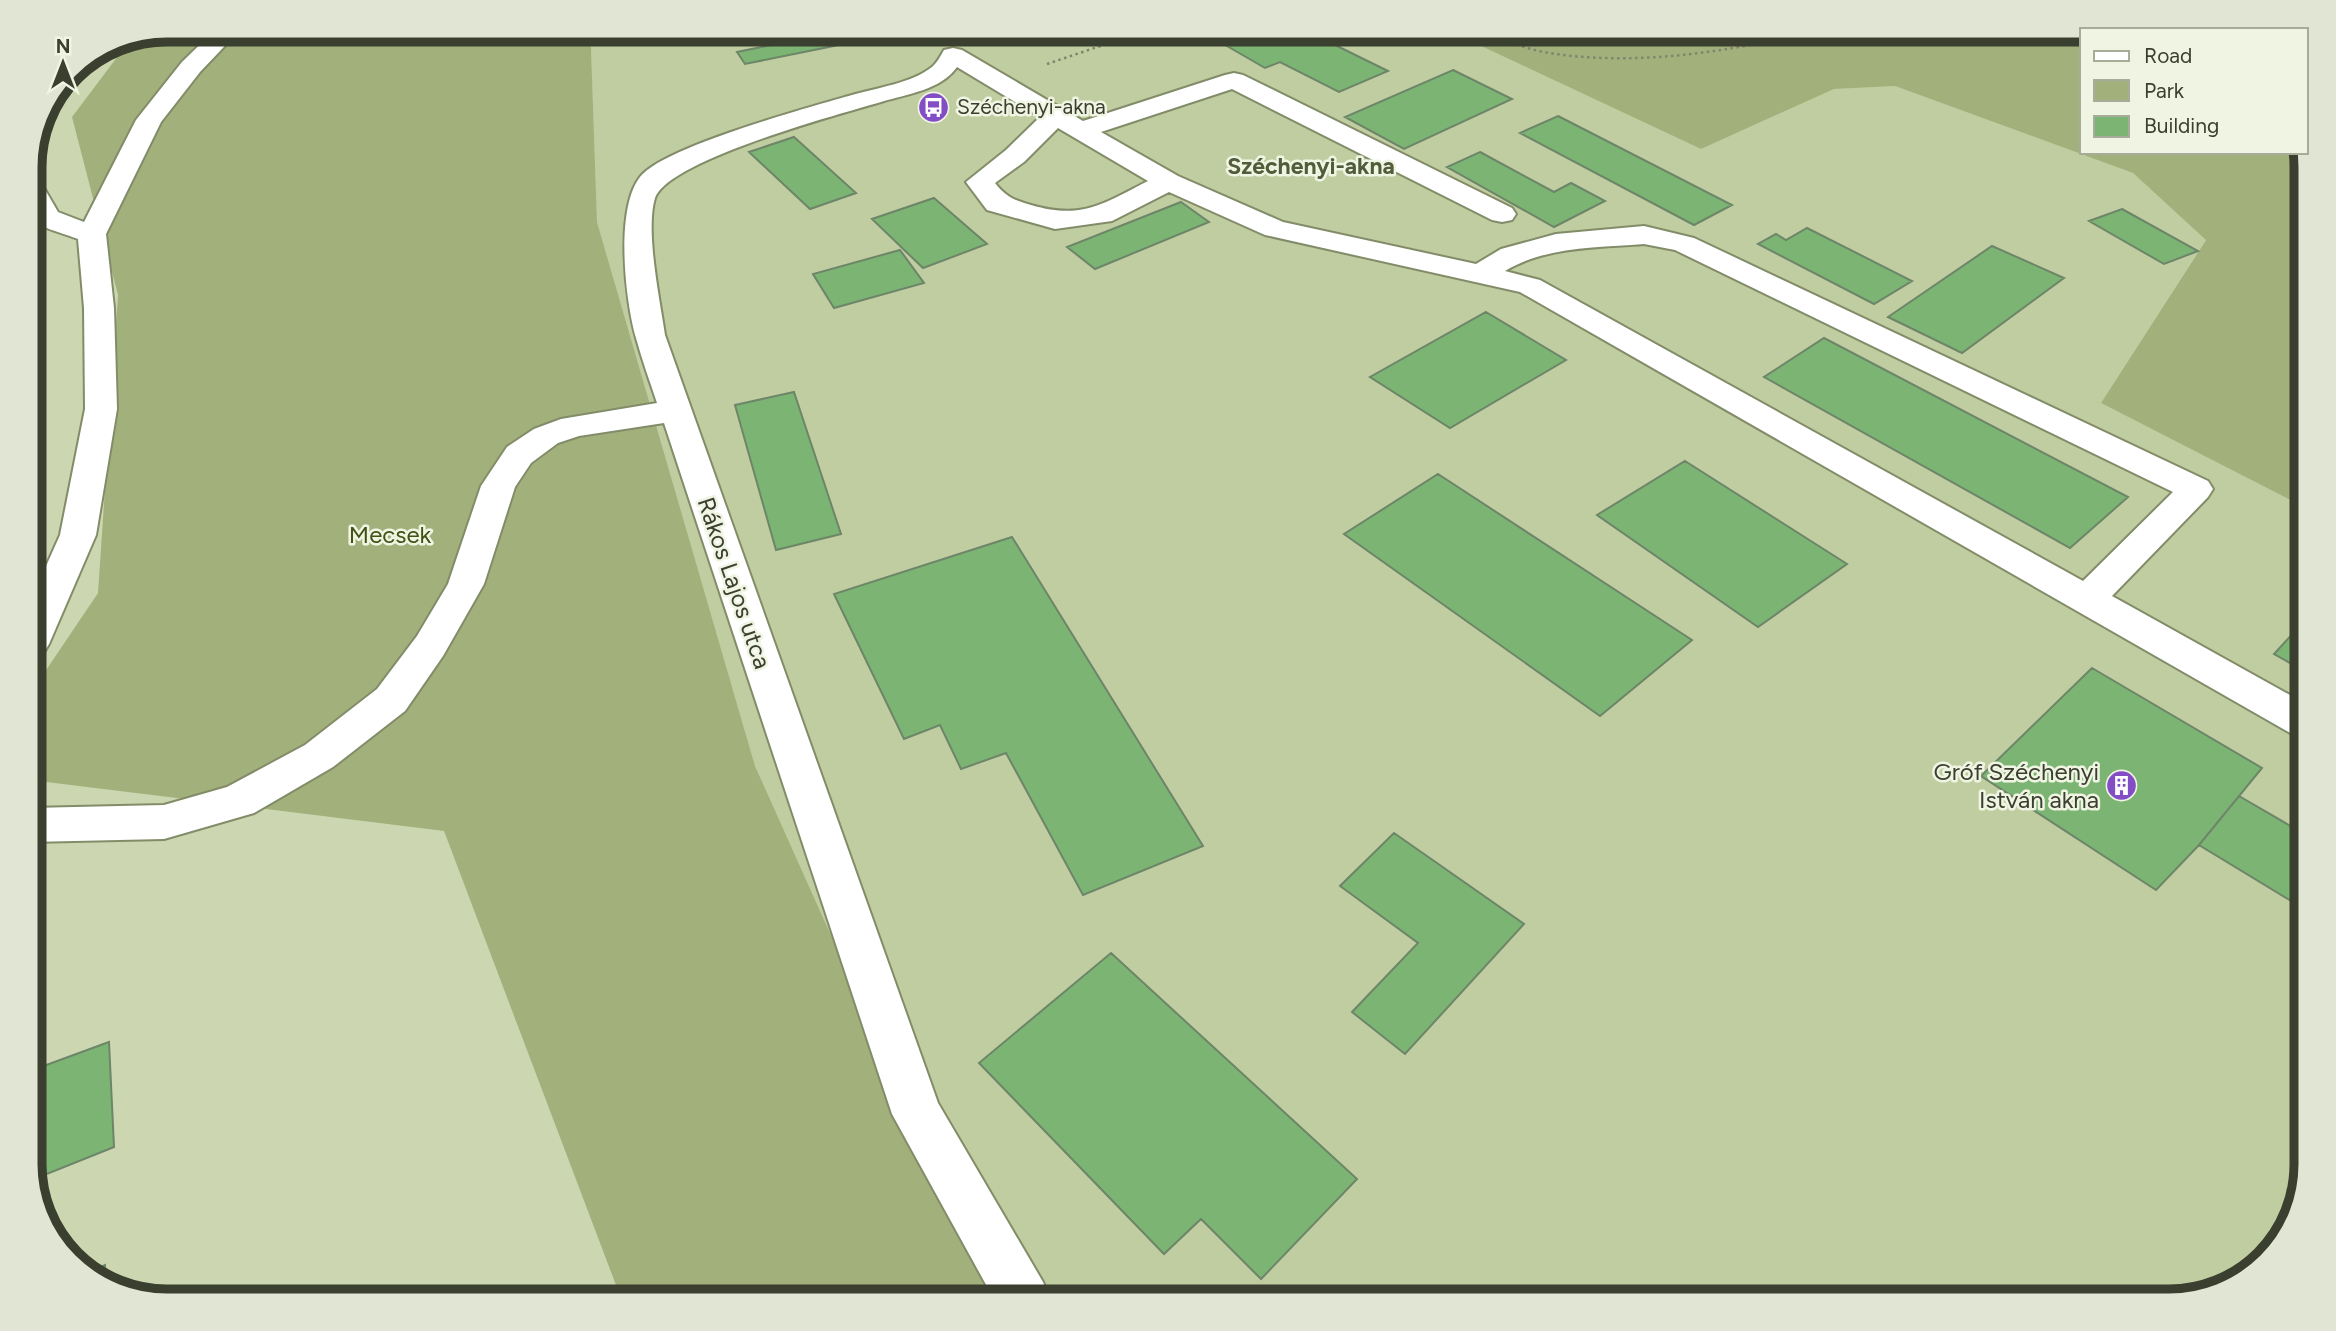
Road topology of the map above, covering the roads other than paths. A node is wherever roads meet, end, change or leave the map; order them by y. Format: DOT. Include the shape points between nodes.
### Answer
graph roads {
  1 [pos="216,42"];
  2 [pos="948,42"];
  3 [pos="1056,116"];
  4 [pos="1080,130"];
  5 [pos="1168,181"];
  6 [pos="42,209"];
  7 [pos="1502,214"];
  8 [pos="92,234"];
  9 [pos="1480,274"];
  10 [pos="676,411"];
  11 [pos="2087,599"];
  12 [pos="42,617"];
  13 [pos="2294,716"];
  14 [pos="42,825"];
  15 [pos="1017,1289"];
  1 -- 8 [label="street" via="149,120"];
  2 -- 3 [label="street" via="996,81"];
  2 -- 10 [label="street, Rákos Lajos utca" via="941,72 919,83 722,145 651,180 641,199 639,263 650,335"];
  3 -- 4 [label="street"];
  3 -- 5 [label="street" via="980,182 997,204 1055,221 1090,217"];
  4 -- 5 [label="street"];
  4 -- 7 [label="street" via="1234,80"];
  5 -- 9 [label="street" via="1275,229"];
  6 -- 8 [label="street" via="47,218"];
  8 -- 12 [label="street" via="101,409 78,535"];
  9 -- 11 [label="street" via="1530,286"];
  9 -- 11 [label="street" via="1511,255 1556,243 1644,235 1684,244 2196,489"];
  10 -- 14 [label="street" via="573,426 546,436 519,454 498,486 466,584 430,646 391,701 319,756 239,801 164,822"];
  10 -- 15 [label="street, Rákos Lajos utca" via="917,1114"];
  11 -- 13 [label="street"];
}
